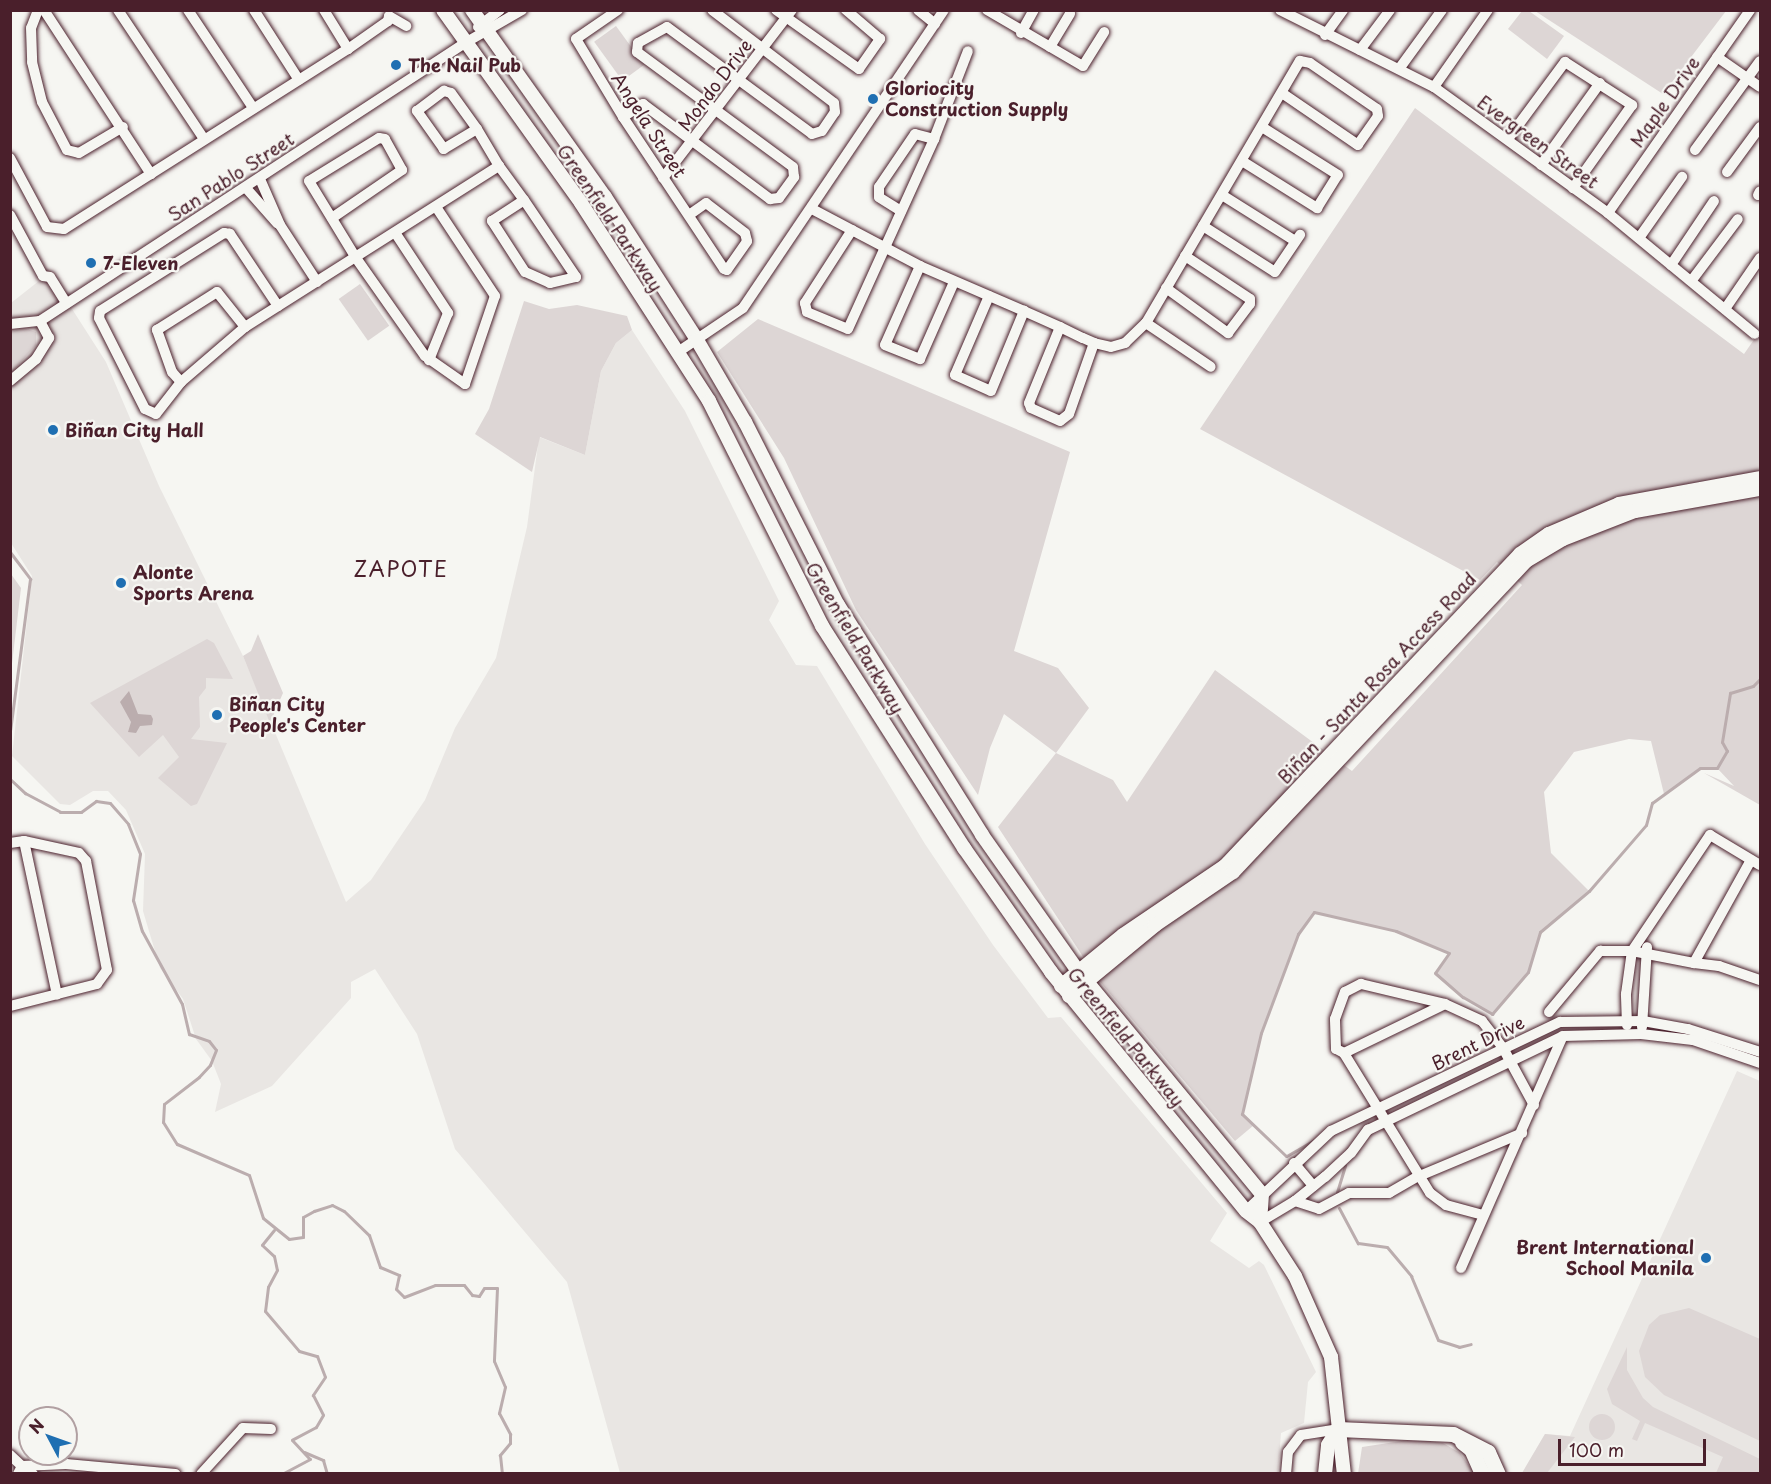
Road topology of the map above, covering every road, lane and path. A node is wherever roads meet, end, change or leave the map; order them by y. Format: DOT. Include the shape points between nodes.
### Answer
graph roads {
  1 [pos="38,10"];
  2 [pos="44,10"];
  3 [pos="118,10"];
  4 [pos="188,10"];
  5 [pos="254,10"];
  6 [pos="324,10"];
  7 [pos="443,10"];
  8 [pos="472,10"];
  9 [pos="500,10"];
  10 [pos="522,10"];
  11 [pos="618,10"];
  12 [pos="712,10"];
  13 [pos="776,10"];
  14 [pos="846,10"];
  15 [pos="918,10"];
  16 [pos="944,10"];
  17 [pos="987,10"];
  18 [pos="1034,10"];
  19 [pos="1343,10"];
  20 [pos="1390,10"];
  21 [pos="1442,10"];
  22 [pos="1488,10"];
  23 [pos="1750,10"];
  24 [pos="389,13"];
  25 [pos="1288,13"];
  26 [pos="789,14"];
  27 [pos="1070,14"];
  28 [pos="935,24"];
  29 [pos="406,26"];
  30 [pos="484,27"];
  31 [pos="1104,32"];
  32 [pos="1021,33"];
  33 [pos="1325,35"];
  34 [pos="465,44"];
  35 [pos="1050,47"];
  36 [pos="348,49"];
  37 [pos="1360,50"];
  38 [pos="762,51"];
  39 [pos="968,51"];
  40 [pos="1717,57"];
  41 [pos="1761,61"];
  42 [pos="1399,69"];
  43 [pos="1748,79"];
  44 [pos="299,80"];
  45 [pos="740,80"];
  46 [pos="1600,83"];
  47 [pos="1434,87"];
  48 [pos="1761,87"];
  49 [pos="1282,93"];
  50 [pos="253,108"];
  51 [pos="716,112"];
  52 [pos="623,117"];
  53 [pos="123,127"];
  54 [pos="1262,127"];
  55 [pos="1761,127"];
  56 [pos="477,129"];
  57 [pos="204,139"];
  58 [pos="1508,139"];
  59 [pos="934,140"];
  60 [pos="692,142"];
  61 [pos="1695,150"];
  62 [pos="10,158"];
  63 [pos="1242,161"];
  64 [pos="1541,165"];
  65 [pos="499,166"];
  66 [pos="1727,172"];
  67 [pos="151,174"];
  68 [pos="1682,177"];
  69 [pos="663,178"];
  70 [pos="260,179"];
  71 [pos="246,188"];
  72 [pos="1573,188"];
  73 [pos="1222,195"];
  74 [pos="524,200"];
  75 [pos="1714,201"];
  76 [pos="436,207"];
  77 [pos="813,209"];
  78 [pos="901,212"];
  79 [pos="1608,213"];
  80 [pos="10,215"];
  81 [pos="689,215"];
  82 [pos="332,218"];
  83 [pos="1738,219"];
  84 [pos="280,225"];
  85 [pos="1203,226"];
  86 [pos="852,230"];
  87 [pos="396,234"];
  88 [pos="1639,238"];
  89 [pos="883,248"];
  90 [pos="1185,256"];
  91 [pos="356,258"];
  92 [pos="1761,258"];
  93 [pos="1671,265"];
  94 [pos="920,266"];
  95 [pos="1692,280"];
  96 [pos="317,282"];
  97 [pos="954,282"];
  98 [pos="1166,288"];
  99 [pos="989,296"];
  100 [pos="66,303"];
  101 [pos="278,306"];
  102 [pos="1725,309"];
  103 [pos="1024,311"];
  104 [pos="40,321"];
  105 [pos="1146,323"];
  106 [pos="10,324"];
  107 [pos="244,327"];
  108 [pos="1060,327"];
  109 [pos="1755,334"];
  110 [pos="697,340"];
  111 [pos="1094,343"];
  112 [pos="678,352"];
  113 [pos="429,360"];
  114 [pos="1211,367"];
  115 [pos="10,381"];
  116 [pos="182,382"];
  117 [pos="1761,478"];
  118 [pos="773,479"];
  119 [pos="753,489"];
  120 [pos="1761,489"];
  121 [pos="1523,557"];
  122 [pos="24,841"];
  123 [pos="10,843"];
  124 [pos="1756,863"];
  125 [pos="1643,935"];
  126 [pos="1632,951"];
  127 [pos="1648,953"];
  128 [pos="1694,963"];
  129 [pos="1082,976"];
  130 [pos="1761,980"];
  131 [pos="1065,991"];
  132 [pos="57,995"];
  133 [pos="1444,1004"];
  134 [pos="10,1006"];
  135 [pos="1549,1012"];
  136 [pos="1627,1019"];
  137 [pos="1643,1021"];
  138 [pos="1626,1034"];
  139 [pos="1641,1034"];
  140 [pos="1563,1036"];
  141 [pos="1503,1048"];
  142 [pos="1761,1052"];
  143 [pos="1344,1053"];
  144 [pos="1509,1059"];
  145 [pos="1761,1063"];
  146 [pos="1534,1106"];
  147 [pos="1380,1109"];
  148 [pos="1202,1119"];
  149 [pos="1387,1120"];
  150 [pos="1522,1133"];
  151 [pos="1195,1150"];
  152 [pos="1294,1163"];
  153 [pos="1417,1177"];
  154 [pos="1313,1186"];
  155 [pos="1262,1194"];
  156 [pos="1295,1201"];
  157 [pos="1246,1211"];
  158 [pos="1483,1215"];
  159 [pos="1260,1222"];
  160 [pos="1461,1268"];
  161 [pos="271,1429"];
  162 [pos="1338,1429"];
  163 [pos="1453,1434"];
  164 [pos="10,1455"];
  165 [pos="20,1470"];
  166 [pos="33,1473"];
  167 [pos="176,1473"];
  168 [pos="201,1473"];
  169 [pos="1286,1473"];
  170 [pos="1325,1473"];
  171 [pos="1344,1473"];
  172 [pos="1482,1473"];
  173 [pos="1498,1473"];
  1 -- 53 [label="street" via="31,28 32,62 42,102 67,150 78,153"];
  2 -- 53 [label="street"];
  3 -- 57 [label="street"];
  4 -- 50 [label="street"];
  5 -- 44 [label="street"];
  6 -- 36 [label="street"];
  7 -- 34 [label="main road, Greenfield Parkway"];
  8 -- 30 [label="main road, Greenfield Parkway"];
  9 -- 30 [label="street"];
  10 -- 30 [label="street"];
  11 -- 52 [label="street, Angela Street" via="576,39"];
  12 -- 38 [label="street"];
  13 -- 26 [label="street"];
  14 -- 26 [label="street" via="880,39 859,69"];
  15 -- 28 [label="street"];
  16 -- 28 [label="street"];
  17 -- 32 [label="street"];
  18 -- 32 [label="street"];
  19 -- 33 [label="street"];
  20 -- 37 [label="street"];
  21 -- 42 [label="street"];
  22 -- 47 [label="street"];
  23 -- 40 [label="street, Maple Drive"];
  24 -- 29 [label="street"];
  24 -- 36 [label="street" via="388,21"];
  25 -- 33 [label="street, Evergreen Street"];
  26 -- 38 [label="street, Mondo Drive"];
  27 -- 35 [label="street"];
  28 -- 77 [label="street"];
  30 -- 34 [label="street, San Pablo Street"];
  30 -- 110 [label="main road, Greenfield Parkway" via="605,197"];
  31 -- 35 [label="street" via="1083,66"];
  32 -- 35 [label="street"];
  33 -- 37 [label="street, Evergreen Street"];
  34 -- 70 [label="street, San Pablo Street"];
  34 -- 112 [label="main road, Greenfield Parkway" via="581,203"];
  36 -- 44 [label="street"];
  37 -- 42 [label="street, Evergreen Street"];
  38 -- 45 [label="street, Mondo Drive"];
  38 -- 45 [label="street" via="834,103 835,112 822,131 812,134"];
  39 -- 59 [label="street"];
  40 -- 43 [label="street"];
  40 -- 79 [label="street, Maple Drive"];
  41 -- 43 [label="street"];
  42 -- 47 [label="street, Evergreen Street"];
  43 -- 48 [label="street"];
  43 -- 61 [label="street"];
  44 -- 50 [label="street"];
  45 -- 51 [label="street, Mondo Drive"];
  45 -- 51 [label="street" via="667,27 638,43 637,52"];
  46 -- 58 [label="street" via="1565,62"];
  46 -- 64 [label="street"];
  46 -- 72 [label="street" via="1632,105"];
  47 -- 58 [label="street, Evergreen Street"];
  49 -- 49 [label="street" via="1300,61 1310,63 1377,109 1378,116 1358,145"];
  49 -- 54 [label="street"];
  50 -- 57 [label="street"];
  51 -- 60 [label="street, Mondo Drive"];
  51 -- 60 [label="street" via="793,167 794,177 779,198 770,199"];
  52 -- 60 [label="street" via="643,104"];
  52 -- 69 [label="street, Angela Street"];
  53 -- 67 [label="street"];
  54 -- 63 [label="street"];
  54 -- 63 [label="street" via="1338,175 1317,208"];
  55 -- 66 [label="street"];
  56 -- 56 [label="street" via="444,148 417,111 448,91"];
  56 -- 65 [label="street"];
  57 -- 67 [label="street"];
  58 -- 64 [label="street, Evergreen Street"];
  59 -- 78 [label="street"];
  59 -- 78 [label="street" via="915,134 879,187 879,198"];
  60 -- 69 [label="street, Mondo Drive"];
  62 -- 67 [label="street" via="47,227 54,230 64,229"];
  63 -- 73 [label="street"];
  64 -- 72 [label="street, Evergreen Street"];
  65 -- 74 [label="street"];
  65 -- 76 [label="street"];
  68 -- 88 [label="street"];
  69 -- 81 [label="street, Angela Street"];
  70 -- 71 [label="street, San Pablo Street"];
  70 -- 84 [label="street"];
  71 -- 84 [label="street"];
  71 -- 100 [label="street, San Pablo Street"];
  72 -- 79 [label="street, Evergreen Street"];
  73 -- 85 [label="street"];
  73 -- 85 [label="street" via="1298,238 1275,272"];
  74 -- 74 [label="street" via="531,209 576,277 550,283 525,272 492,221"];
  75 -- 93 [label="street"];
  76 -- 87 [label="street"];
  76 -- 113 [label="street" via="495,296 465,384"];
  77 -- 86 [label="street"];
  77 -- 110 [label="street" via="743,308"];
  78 -- 89 [label="street"];
  79 -- 88 [label="street, Evergreen Street"];
  80 -- 100 [label="street" via="43,276 50,277"];
  81 -- 81 [label="street, Angela Street" via="706,203 745,233 747,241 724,269"];
  82 -- 82 [label="street" via="402,170 385,139 379,138 309,181"];
  82 -- 91 [label="street"];
  83 -- 95 [label="street"];
  84 -- 96 [label="street"];
  85 -- 90 [label="street"];
  86 -- 89 [label="street"];
  86 -- 89 [label="street" via="805,303 807,312 848,330"];
  87 -- 91 [label="street"];
  87 -- 113 [label="street" via="448,313"];
  88 -- 93 [label="street, Evergreen Street"];
  89 -- 94 [label="street"];
  90 -- 98 [label="street"];
  90 -- 98 [label="street" via="1250,299 1251,304 1228,333"];
  91 -- 96 [label="street"];
  91 -- 113 [label="street"];
  92 -- 102 [label="street"];
  93 -- 95 [label="street, Evergreen Street"];
  94 -- 97 [label="street"];
  94 -- 97 [label="street" via="885,345 920,359"];
  95 -- 102 [label="street, Evergreen Street"];
  96 -- 101 [label="street"];
  97 -- 99 [label="street"];
  98 -- 105 [label="street"];
  99 -- 103 [label="street"];
  99 -- 103 [label="street" via="955,375 991,391"];
  100 -- 104 [label="street, San Pablo Street"];
  101 -- 107 [label="street"];
  101 -- 116 [label="street" via="230,234 224,233 100,311 99,318 145,409 156,414 162,411"];
  102 -- 109 [label="street, Evergreen Street"];
  103 -- 108 [label="street"];
  104 -- 106 [label="street, San Pablo Street"];
  104 -- 115 [label="street" via="49,338 36,359"];
  105 -- 111 [label="street" via="1125,343 1111,347"];
  105 -- 114 [label="street"];
  107 -- 116 [label="street"];
  107 -- 116 [label="street" via="217,292 156,330 172,372"];
  108 -- 111 [label="street"];
  108 -- 111 [label="street" via="1029,403 1031,408 1060,421 1065,418"];
  110 -- 112 [label="street"];
  110 -- 118 [label="main road, Greenfield Parkway"];
  112 -- 119 [label="main road, Greenfield Parkway" via="709,401"];
  117 -- 121 [label="main road, Biñan - Santa Rosa Access Road" via="1619,504 1550,534"];
  118 -- 119 [label="main road"];
  118 -- 129 [label="main road, Greenfield Parkway" via="858,638 982,835"];
  119 -- 131 [label="main road, Greenfield Parkway" via="822,626 964,848"];
  120 -- 121 [label="main road, Biñan - Santa Rosa Access Road" via="1635,511"];
  121 -- 129 [label="main road, Biñan - Santa Rosa Access Road" via="1225,866 1149,916"];
  122 -- 123 [label="street"];
  122 -- 132 [label="street"];
  122 -- 132 [label="street" via="79,853 86,861 107,970 97,984"];
  124 -- 125 [label="street" via="1710,835"];
  124 -- 128 [label="street"];
  125 -- 126 [label="street"];
  125 -- 127 [label="street"];
  126 -- 127 [label="street"];
  126 -- 135 [label="street" via="1600,951"];
  126 -- 136 [label="street"];
  127 -- 128 [label="street"];
  127 -- 137 [label="street"];
  128 -- 130 [label="street" via="1719,966"];
  129 -- 131 [label="main road, Biñan - Santa Rosa Access Road"];
  129 -- 148 [label="main road, Greenfield Parkway"];
  131 -- 151 [label="main road, Greenfield Parkway"];
  132 -- 134 [label="street"];
  133 -- 141 [label="street" via="1490,1028"];
  133 -- 143 [label="street"];
  133 -- 143 [label="street" via="1361,984 1345,992 1335,1019 1336,1049"];
  136 -- 137 [label="street, Brent Drive"];
  136 -- 138 [label="street"];
  136 -- 141 [label="street, Brent Drive" via="1560,1022"];
  137 -- 139 [label="street"];
  137 -- 142 [label="street, Brent Drive" via="1688,1029"];
  138 -- 139 [label="street, Brent Drive"];
  138 -- 140 [label="street, Brent Drive"];
  139 -- 145 [label="street, Brent Drive" via="1693,1040"];
  140 -- 144 [label="street, Brent Drive"];
  140 -- 146 [label="street"];
  141 -- 144 [label="street"];
  141 -- 147 [label="street, Brent Drive"];
  143 -- 147 [label="street"];
  144 -- 146 [label="street"];
  144 -- 149 [label="street, Brent Drive"];
  146 -- 150 [label="street"];
  147 -- 149 [label="street"];
  147 -- 152 [label="street, Brent Drive" via="1331,1131"];
  148 -- 151 [label="main road"];
  148 -- 155 [label="main road, Greenfield Parkway"];
  149 -- 153 [label="street"];
  149 -- 154 [label="street, Brent Drive" via="1368,1130 1351,1153"];
  150 -- 153 [label="street"];
  150 -- 158 [label="street"];
  151 -- 157 [label="main road, Greenfield Parkway"];
  152 -- 154 [label="street"];
  152 -- 155 [label="street, Brent Drive"];
  153 -- 156 [label="street" via="1389,1193 1350,1193 1324,1209"];
  153 -- 158 [label="street" via="1446,1205"];
  154 -- 156 [label="street, Brent Drive"];
  155 -- 157 [label="street, Brent Drive"];
  155 -- 159 [label="main road"];
  156 -- 159 [label="street, Brent Drive"];
  157 -- 159 [label="main road, Greenfield Parkway"];
  158 -- 160 [label="street"];
  159 -- 162 [label="main road, Greenfield Parkway" via="1294,1276 1325,1341 1334,1372"];
  161 -- 168 [label="street" via="243,1428"];
  162 -- 163 [label="highway"];
  162 -- 169 [label="street" via="1300,1435 1288,1452"];
  162 -- 170 [label="main road, Greenfield Parkway" via="1328,1445"];
  162 -- 171 [label="main road, Greenfield Parkway"];
  163 -- 172 [label="highway" via="1471,1449"];
  163 -- 173 [label="highway" via="1488,1452"];
  164 -- 165 [label="street"];
  165 -- 166 [label="street"];
  165 -- 167 [label="street" via="66,1464"];
}
